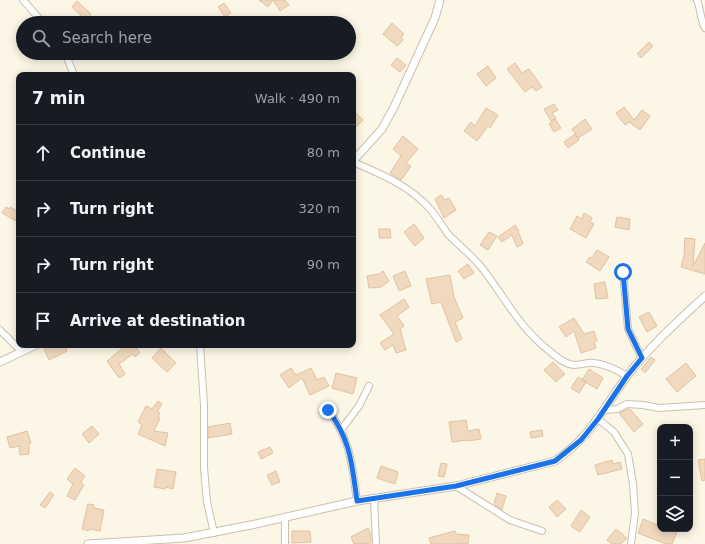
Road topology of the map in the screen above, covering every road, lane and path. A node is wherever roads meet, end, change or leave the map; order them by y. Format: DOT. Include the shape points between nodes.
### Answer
graph roads {
  1 [pos="23,0"];
  2 [pos="440,0"];
  3 [pos="697,0"];
  4 [pos="36,16"];
  5 [pos="705,28"];
  6 [pos="68,60"];
  7 [pos="73,72"];
  8 [pos="356,158"];
  9 [pos="356,162"];
  10 [pos="623,272"];
  11 [pos="705,296"];
  12 [pos="0,330"];
  13 [pos="16,346"];
  14 [pos="18,348"];
  15 [pos="30,348"];
  16 [pos="200,348"];
  17 [pos="22,352"];
  18 [pos="642,358"];
  19 [pos="0,362"];
  20 [pos="627,376"];
  21 [pos="369,386"];
  22 [pos="705,405"];
  23 [pos="328,410"];
  24 [pos="605,410"];
  25 [pos="598,419"];
  26 [pos="341,430"];
  27 [pos="456,486"];
  28 [pos="374,498"];
  29 [pos="357,501"];
  30 [pos="285,517"];
  31 [pos="542,530"];
  32 [pos="214,532"];
  33 [pos="88,544"];
  34 [pos="285,544"];
  35 [pos="376,544"];
  36 [pos="631,544"];
  1 -- 4 [label="street"];
  2 -- 8 [label="street" via="435,18 394,107 382,129"];
  3 -- 5 [label="street"];
  6 -- 7 [label="street"];
  9 -- 20 [label="street" via="419,198 482,268 510,308 546,349 564,362 574,365 593,363 612,368"];
  10 -- 18 [label="street" via="628,329"];
  11 -- 18 [label="street"];
  12 -- 13 [label="street"];
  14 -- 17 [label="street"];
  15 -- 17 [label="street"];
  16 -- 32 [label="street" via="205,482"];
  17 -- 19 [label="street"];
  18 -- 20 [label="street"];
  20 -- 24 [label="street"];
  21 -- 26 [label="street" via="359,406"];
  22 -- 24 [label="street" via="659,408 627,404 617,409"];
  23 -- 26 [label="street"];
  24 -- 25 [label="street"];
  25 -- 27 [label="street" via="581,440 555,461"];
  25 -- 36 [label="street" via="614,432 628,454 635,513"];
  26 -- 29 [label="street" via="349,452"];
  27 -- 28 [label="street"];
  27 -- 31 [label="street" via="510,520"];
  28 -- 29 [label="street"];
  28 -- 35 [label="street"];
  29 -- 30 [label="street"];
  30 -- 32 [label="street"];
  30 -- 34 [label="street"];
  32 -- 33 [label="street" via="184,538"];
}
